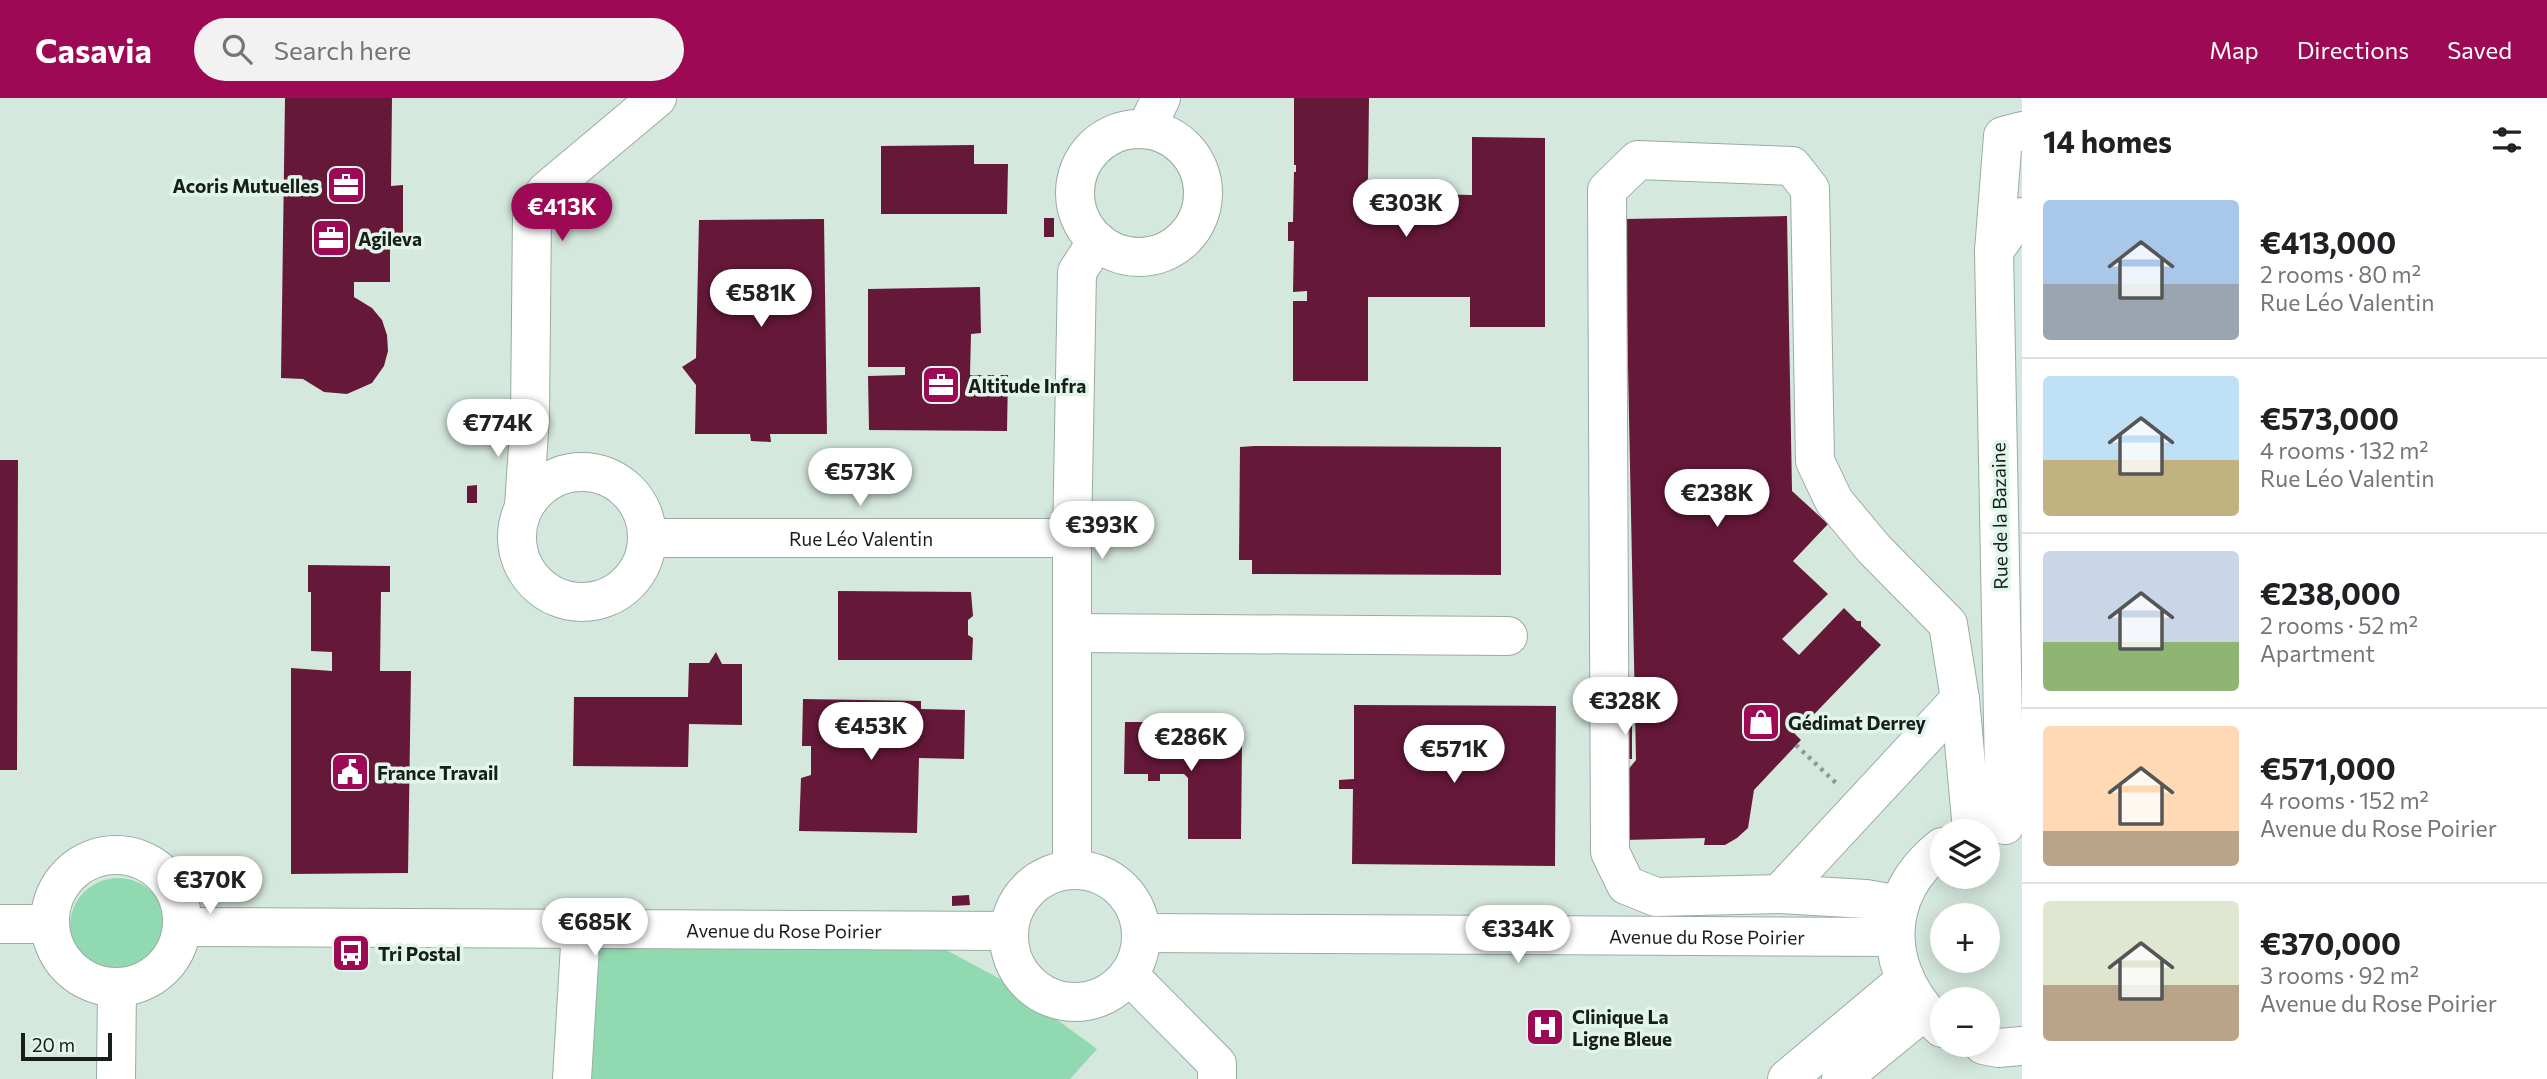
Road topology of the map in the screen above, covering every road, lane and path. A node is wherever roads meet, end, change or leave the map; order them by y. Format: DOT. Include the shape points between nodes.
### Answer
graph roads {
  1 [pos="657,98"];
  2 [pos="1153,113"];
  3 [pos="2022,131"];
  4 [pos="2022,217"];
  5 [pos="1097,241"];
  6 [pos="1994,251"];
  7 [pos="530,417"];
  8 [pos="579,471"];
  9 [pos="524,506"];
  10 [pos="647,538"];
  11 [pos="1072,538"];
  12 [pos="1072,633"];
  13 [pos="1508,636"];
  14 [pos="2012,643"];
  15 [pos="1960,699"];
  16 [pos="1796,745"];
  17 [pos="1860,806"];
  18 [pos="1980,819"];
  19 [pos="1984,819"];
  20 [pos="1930,857"];
  21 [pos="1072,870"];
  22 [pos="1779,894"];
  23 [pos="1898,921"];
  24 [pos="0,924"];
  25 [pos="49,924"];
  26 [pos="182,927"];
  27 [pos="581,929"];
  28 [pos="1009,931"];
  29 [pos="1142,933"];
  30 [pos="1129,975"];
  31 [pos="117,987"];
  32 [pos="1923,1007"];
  33 [pos="2022,1046"];
  34 [pos="2000,1048"];
  35 [pos="1221,1074"];
  36 [pos="116,1079"];
  37 [pos="572,1079"];
  38 [pos="1787,1079"];
  39 [pos="1841,1079"];
  1 -- 7 [label="street" via="546,191 532,214"];
  2 -- 5 [label="street" via="1107,138 1091,150 1080,167 1077,207"];
  2 -- 5 [label="street" via="1165,134 1196,162 1203,183 1202,206 1194,226 1179,243 1159,254 1116,253"];
  3 -- 6 [label="street, Rue de la Bazaine" via="2003,136"];
  4 -- 6 [label="street"];
  5 -- 11 [label="street" via="1077,272"];
  6 -- 14 [label="street, Rue de la Bazaine"];
  7 -- 8 [label="street" via="555,450"];
  7 -- 9 [label="street"];
  8 -- 9 [label="street" via="549,480"];
  8 -- 10 [label="street" via="604,475 622,485 645,517"];
  9 -- 10 [label="street" via="517,526 517,548 530,576 555,597 575,602 617,592 633,577"];
  10 -- 11 [label="street, Rue Léo Valentin"];
  11 -- 12 [label="street"];
  12 -- 13 [label="street"];
  12 -- 21 [label="street"];
  14 -- 19 [label="street, Rue de la Bazaine"];
  15 -- 17 [label="street"];
  15 -- 18 [label="street"];
  15 -- 22 [label="street" via="1948,624 1834,501 1815,461 1811,190 1792,166 1637,160 1607,190 1610,852 1626,885 1656,897"];
  16 -- 17 [label="path"];
  17 -- 22 [label="street"];
  20 -- 23 [label="street" via="1911,880"];
  21 -- 28 [label="street" via="1037,883 1023,896"];
  21 -- 29 [label="street" via="1112,881 1138,913"];
  22 -- 23 [label="street" via="1866,899"];
  23 -- 29 [label="street, Avenue du Rose Poirier"];
  23 -- 32 [label="street" via="1898,960"];
  24 -- 25 [label="street"];
  25 -- 26 [label="street" via="55,894 74,869 102,856 133,856 160,871 178,896"];
  25 -- 31 [label="street" via="56,949 70,969 92,983"];
  26 -- 27 [label="street, Avenue du Rose Poirier"];
  26 -- 31 [label="street" via="175,950 161,970 140,982"];
  27 -- 28 [label="street, Avenue du Rose Poirier"];
  27 -- 37 [label="street"];
  28 -- 30 [label="street" via="1011,952 1020,972 1033,988 1052,999 1073,1003 1095,1000"];
  29 -- 30 [label="street" via="1139,955"];
  30 -- 35 [label="street"];
  31 -- 36 [label="street"];
  32 -- 38 [label="street"];
  32 -- 39 [label="street"];
  33 -- 34 [label="street"];
}
